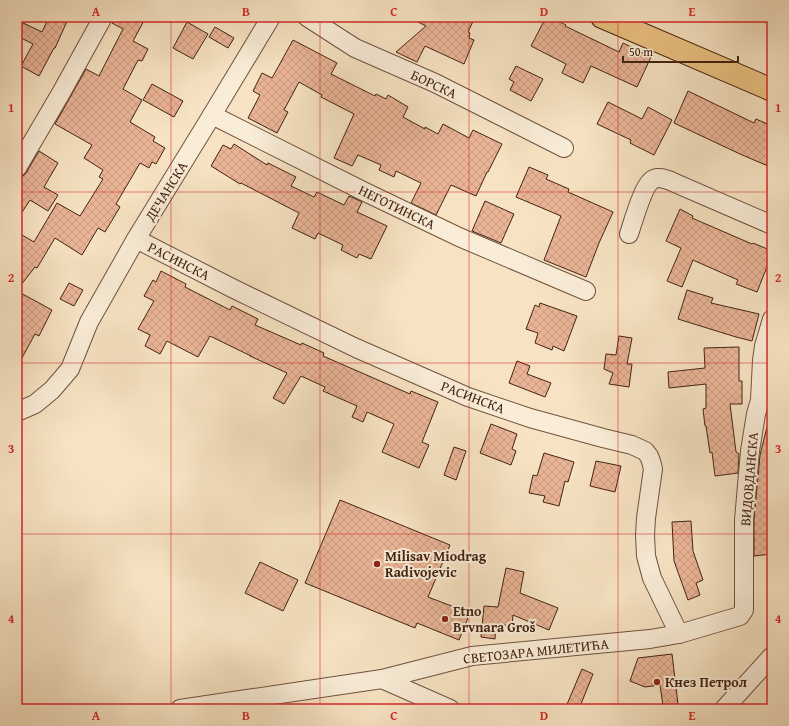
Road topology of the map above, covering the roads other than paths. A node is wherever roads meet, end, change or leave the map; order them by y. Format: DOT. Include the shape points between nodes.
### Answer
graph roads {
  1 [pos="103,17"];
  2 [pos="271,17"];
  3 [pos="307,17"];
  4 [pos="602,17"];
  5 [pos="772,90"];
  6 [pos="212,115"];
  7 [pos="564,148"];
  8 [pos="17,168"];
  9 [pos="772,225"];
  10 [pos="629,234"];
  11 [pos="136,239"];
  12 [pos="586,291"];
  13 [pos="772,319"];
  14 [pos="766,401"];
  15 [pos="17,412"];
  16 [pos="740,616"];
  17 [pos="679,634"];
  18 [pos="772,656"];
  19 [pos="382,680"];
  20 [pos="180,709"];
  21 [pos="450,709"];
  22 [pos="724,709"];
  1 -- 8 [label="street"];
  2 -- 6 [label="street, ДЕЧАНСКА"];
  3 -- 7 [label="street, БОРСКА" via="355,48 435,83"];
  4 -- 5 [label="main road"];
  6 -- 11 [label="street, ДЕЧАНСКА"];
  6 -- 12 [label="street, НЕГОТИНСКА" via="459,237"];
  9 -- 10 [label="street" via="666,179 656,178 651,180 645,189"];
  11 -- 15 [label="street, ДЕЧАНСКА" via="89,322 70,369 52,390 34,404"];
  11 -- 17 [label="street, РАСИНСКА" via="356,348 468,397 645,451 653,469 646,518 646,556 652,578"];
  13 -- 14 [label="street, ВИДОВДАНСКА" via="762,360"];
  14 -- 16 [label="street, ВИДОВДАНСКА" via="756,414 750,451 744,513 744,610"];
  16 -- 17 [label="street, СВЕТОЗАРА МИЛЕТИЋА"];
  17 -- 19 [label="street, СВЕТОЗАРА МИЛЕТИЋА" via="472,656"];
  18 -- 22 [label="street"];
  19 -- 20 [label="street, СВЕТОЗАРА МИЛЕТИЋА"];
  19 -- 21 [label="street"];
}
